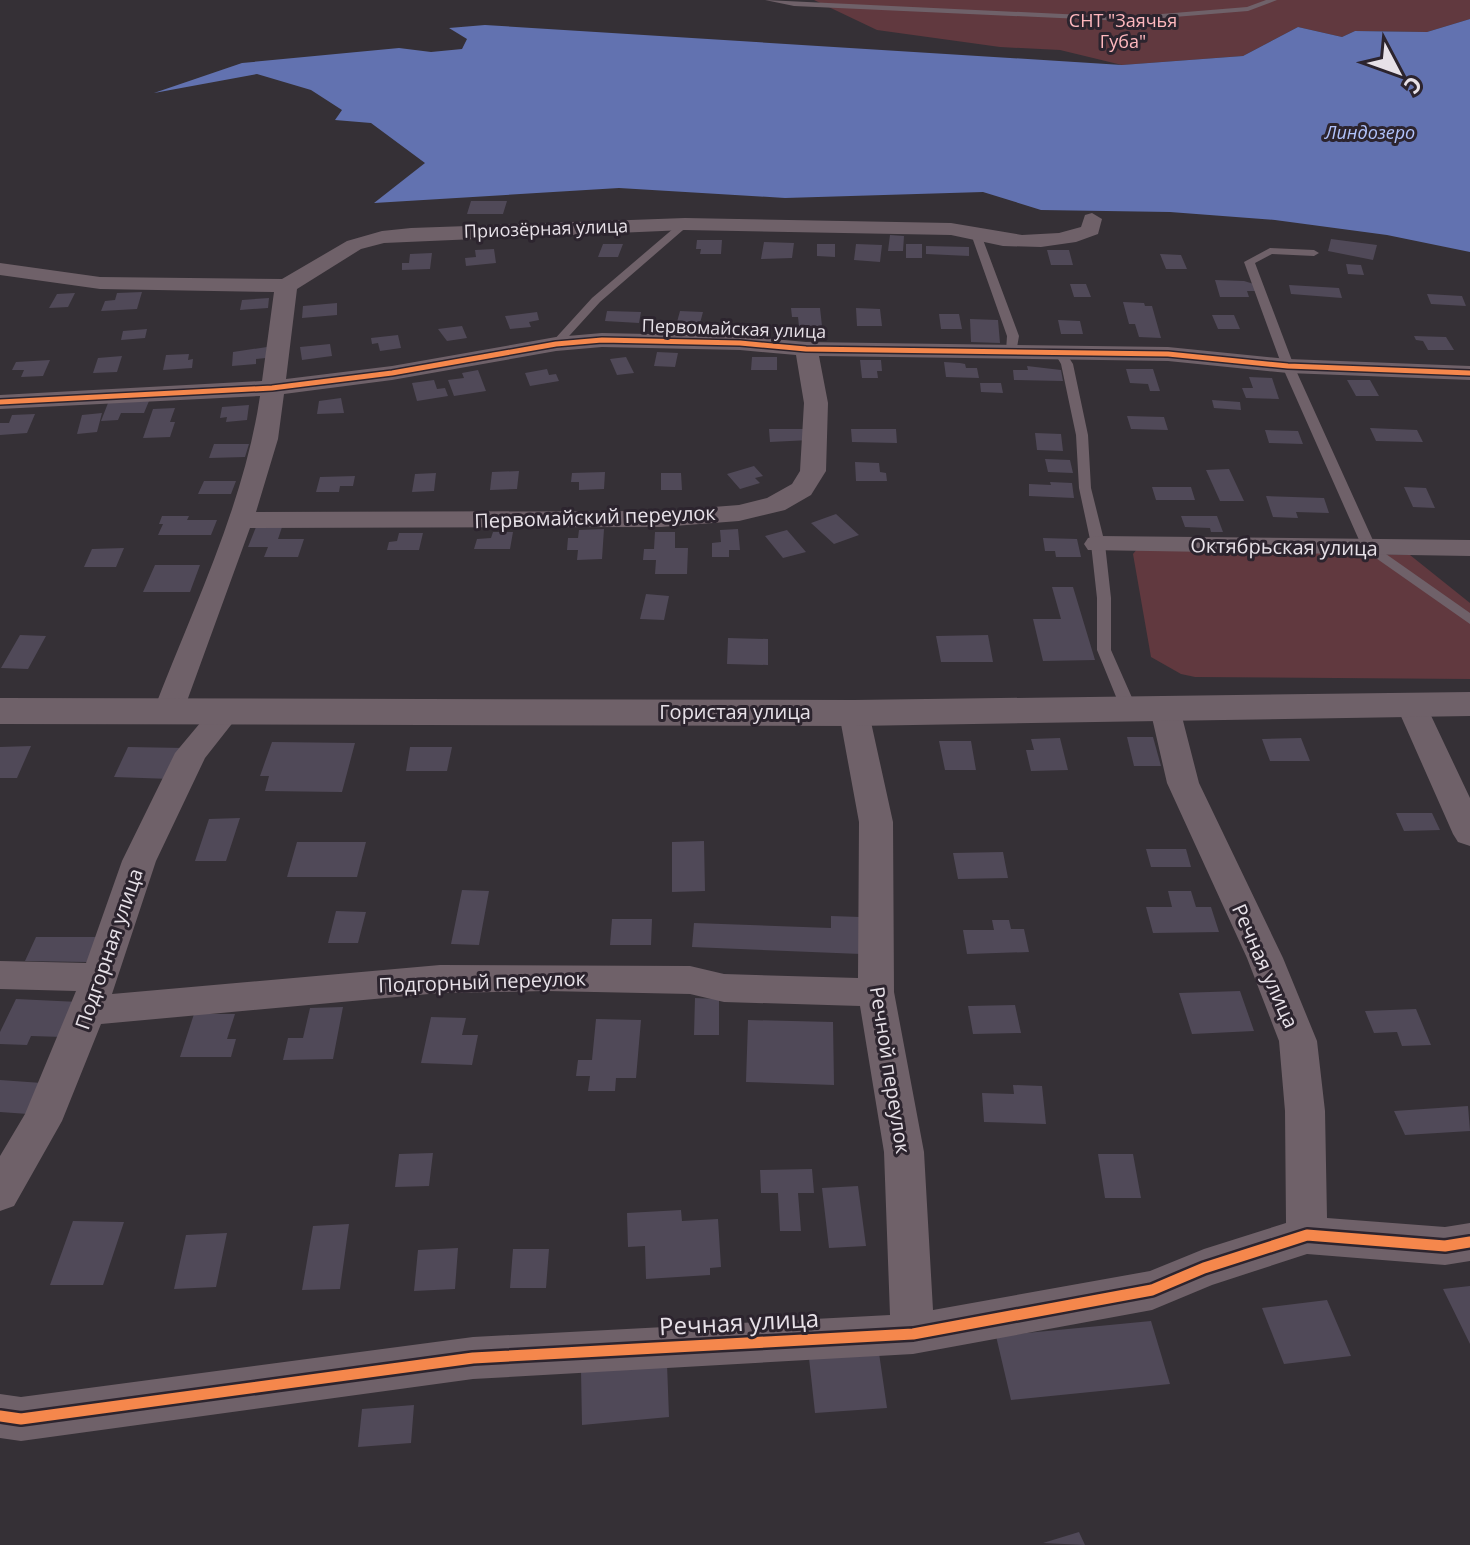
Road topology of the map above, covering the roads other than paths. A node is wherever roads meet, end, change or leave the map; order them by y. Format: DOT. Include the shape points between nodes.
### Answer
graph roads {
  1 [pos="769,0"];
  2 [pos="1273,0"];
  3 [pos="1092,219"];
  4 [pos="685,224"];
  5 [pos="977,237"];
  6 [pos="1314,253"];
  7 [pos="0,269"];
  8 [pos="286,286"];
  9 [pos="556,344"];
  10 [pos="806,349"];
  11 [pos="1012,351"];
  12 [pos="1060,352"];
  13 [pos="1288,366"];
  14 [pos="1470,373"];
  15 [pos="272,388"];
  16 [pos="0,402"];
  17 [pos="240,520"];
  18 [pos="1098,544"];
  19 [pos="1470,548"];
  20 [pos="1370,549"];
  21 [pos="1470,620"];
  22 [pos="1470,704"];
  23 [pos="1411,705"];
  24 [pos="1147,709"];
  25 [pos="0,711"];
  26 [pos="227,711"];
  27 [pos="168,712"];
  28 [pos="854,713"];
  29 [pos="1470,834"];
  30 [pos="0,975"];
  31 [pos="876,992"];
  32 [pos="95,994"];
  33 [pos="0,1193"];
  34 [pos="1307,1235"];
  35 [pos="1470,1242"];
  36 [pos="913,1334"];
  37 [pos="0,1416"];
  1 -- 2 [label="lane" via="1125,19 1248,9"];
  3 -- 5 [label="street, Приозёрная улица" via="1091,230 1075,237"];
  4 -- 5 [label="street, Приозёрная улица" via="951,229"];
  4 -- 8 [label="street, Приозёрная улица" via="382,237 354,245"];
  4 -- 9 [label="lane" via="596,300"];
  5 -- 11 [label="lane" via="1013,336"];
  6 -- 13 [label="lane" via="1270,251 1249,262"];
  7 -- 8 [label="street" via="100,283"];
  8 -- 15 [label="street"];
  9 -- 10 [label="street, Первомайская улица" via="668,341"];
  9 -- 15 [label="street, Первомайская улица"];
  10 -- 11 [label="street, Первомайская улица"];
  10 -- 17 [label="street, Первомайский переулок" via="816,403 813,471 802,489 776,504 739,513 661,519"];
  11 -- 12 [label="street, Первомайская улица"];
  12 -- 13 [label="street, Первомайская улица" via="1168,354"];
  12 -- 18 [label="lane" via="1082,435 1085,488"];
  13 -- 14 [label="street, Первомайская улица"];
  13 -- 20 [label="lane"];
  15 -- 16 [label="street, Первомайская улица"];
  15 -- 17 [label="street" via="266,439"];
  17 -- 27 [label="street"];
  18 -- 20 [label="street, Октябрьская улица"];
  18 -- 24 [label="lane" via="1104,650"];
  19 -- 20 [label="street, Октябрьская улица"];
  20 -- 21 [label="lane"];
  22 -- 23 [label="street, Гористая улица"];
  23 -- 24 [label="street, Гористая улица"];
  23 -- 29 [label="street"];
  24 -- 28 [label="street, Гористая улица"];
  24 -- 34 [label="street, Речная улица" via="1265,958 1298,1041"];
  25 -- 27 [label="street, Гористая улица"];
  26 -- 27 [label="street, Гористая улица"];
  26 -- 28 [label="street, Гористая улица"];
  26 -- 32 [label="street, Подгорная улица" via="191,753 139,861"];
  28 -- 31 [label="street, Речной переулок" via="876,822"];
  30 -- 32 [label="street, Подгорный переулок"];
  31 -- 32 [label="street, Подгорный переулок" via="547,977"];
  31 -- 36 [label="street, Речной переулок" via="904,1152"];
  32 -- 33 [label="street, Подгорная улица" via="42,1121"];
  34 -- 35 [label="street, Речная улица" via="1445,1246"];
  34 -- 36 [label="street, Речная улица" via="1152,1290"];
  36 -- 37 [label="street, Речная улица" via="473,1358 21,1419"];
}
